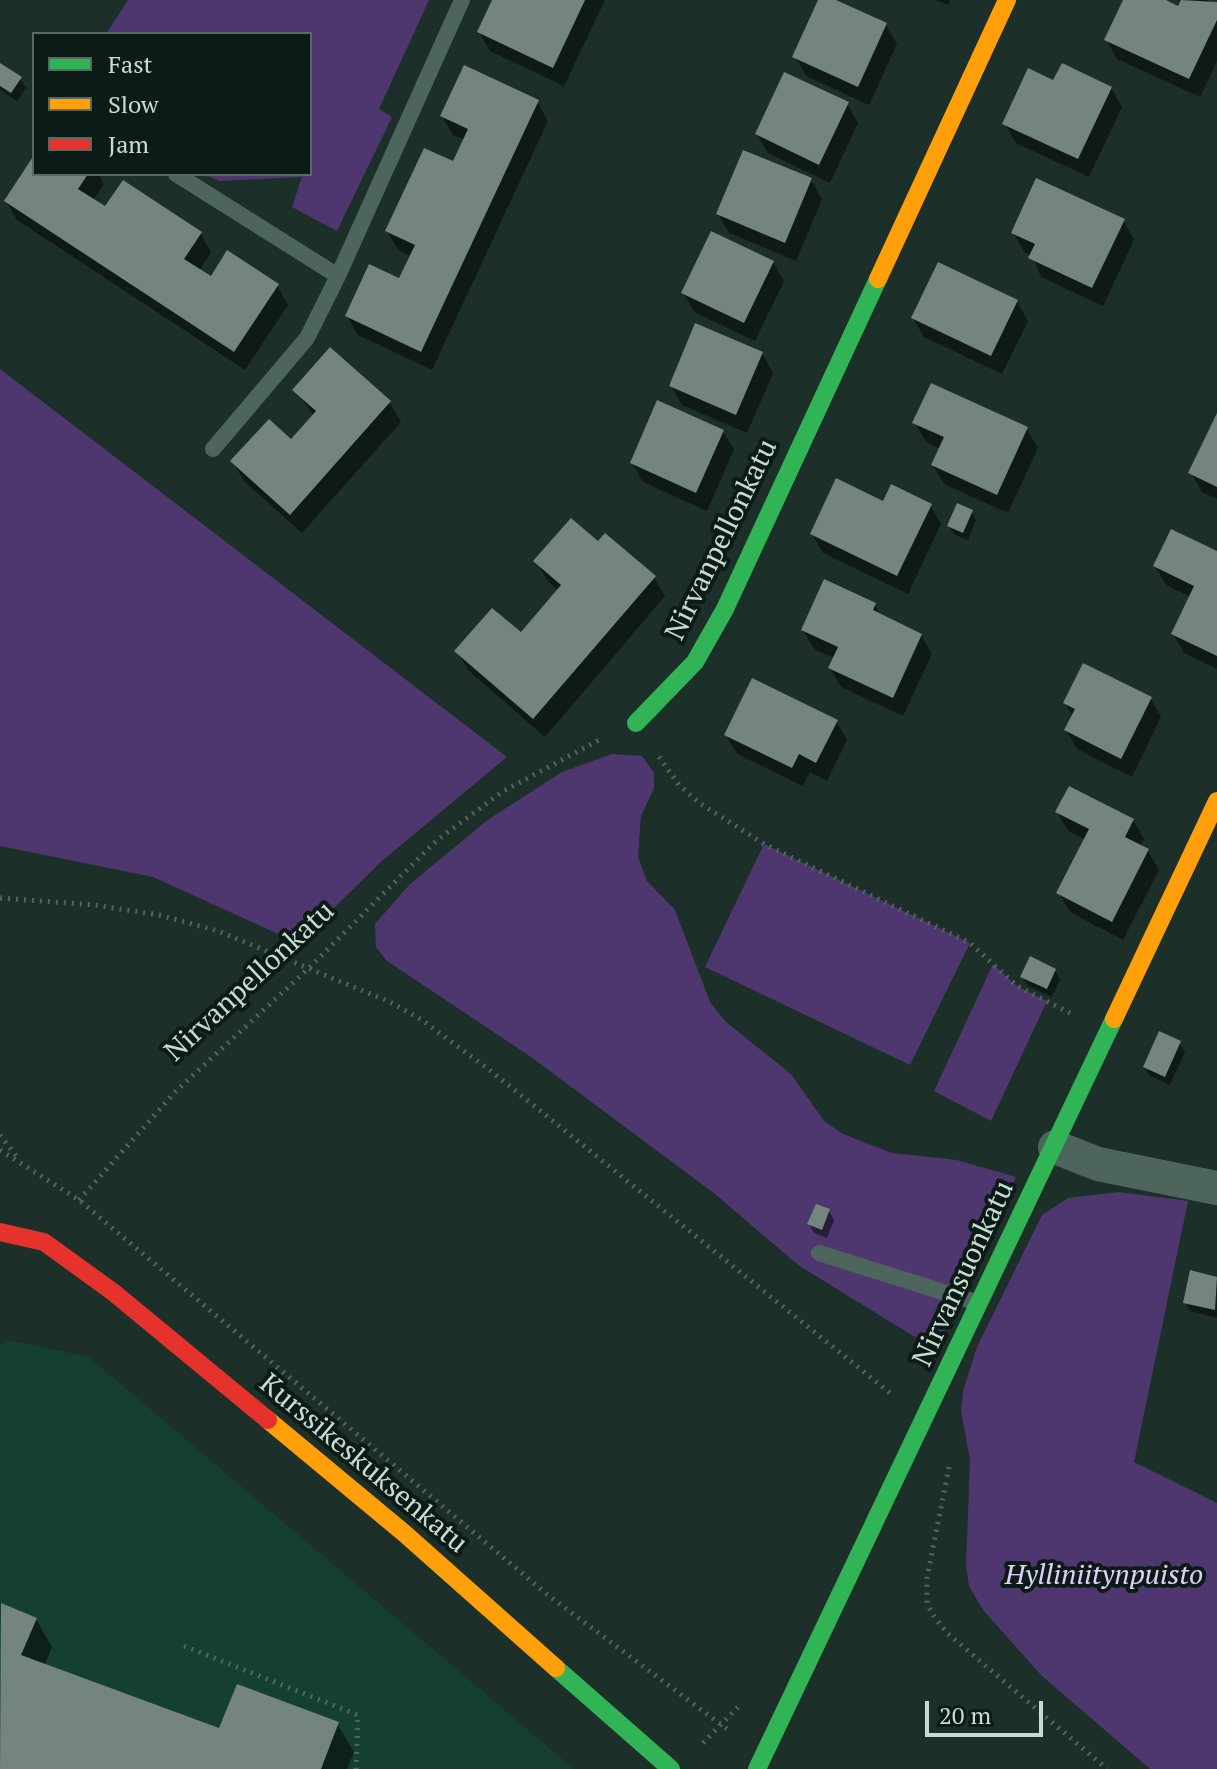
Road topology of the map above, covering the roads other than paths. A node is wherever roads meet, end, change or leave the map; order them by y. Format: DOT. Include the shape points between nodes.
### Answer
graph roads {
  1 [pos="462,0"];
  2 [pos="1007,0"];
  3 [pos="179,176"];
  4 [pos="338,276"];
  5 [pos="213,449"];
  6 [pos="636,723"];
  7 [pos="1217,801"];
  8 [pos="1055,1147"];
  9 [pos="1217,1188"];
  10 [pos="0,1232"];
  11 [pos="819,1253"];
  12 [pos="980,1304"];
  13 [pos="671,1769"];
  14 [pos="757,1769"];
  1 -- 4 [label="lane"];
  2 -- 6 [label="street, Nirvanpellonkatu" via="725,609 695,662"];
  3 -- 4 [label="lane"];
  4 -- 5 [label="lane" via="307,338"];
  7 -- 8 [label="street, Nirvansuonkatu"];
  8 -- 9 [label="street" via="1098,1164"];
  8 -- 12 [label="street, Nirvansuonkatu"];
  10 -- 13 [label="street, Kurssikeskuksenkatu" via="44,1242 113,1292 404,1533"];
  11 -- 12 [label="lane"];
  12 -- 14 [label="street, Nirvansuonkatu"];
}
